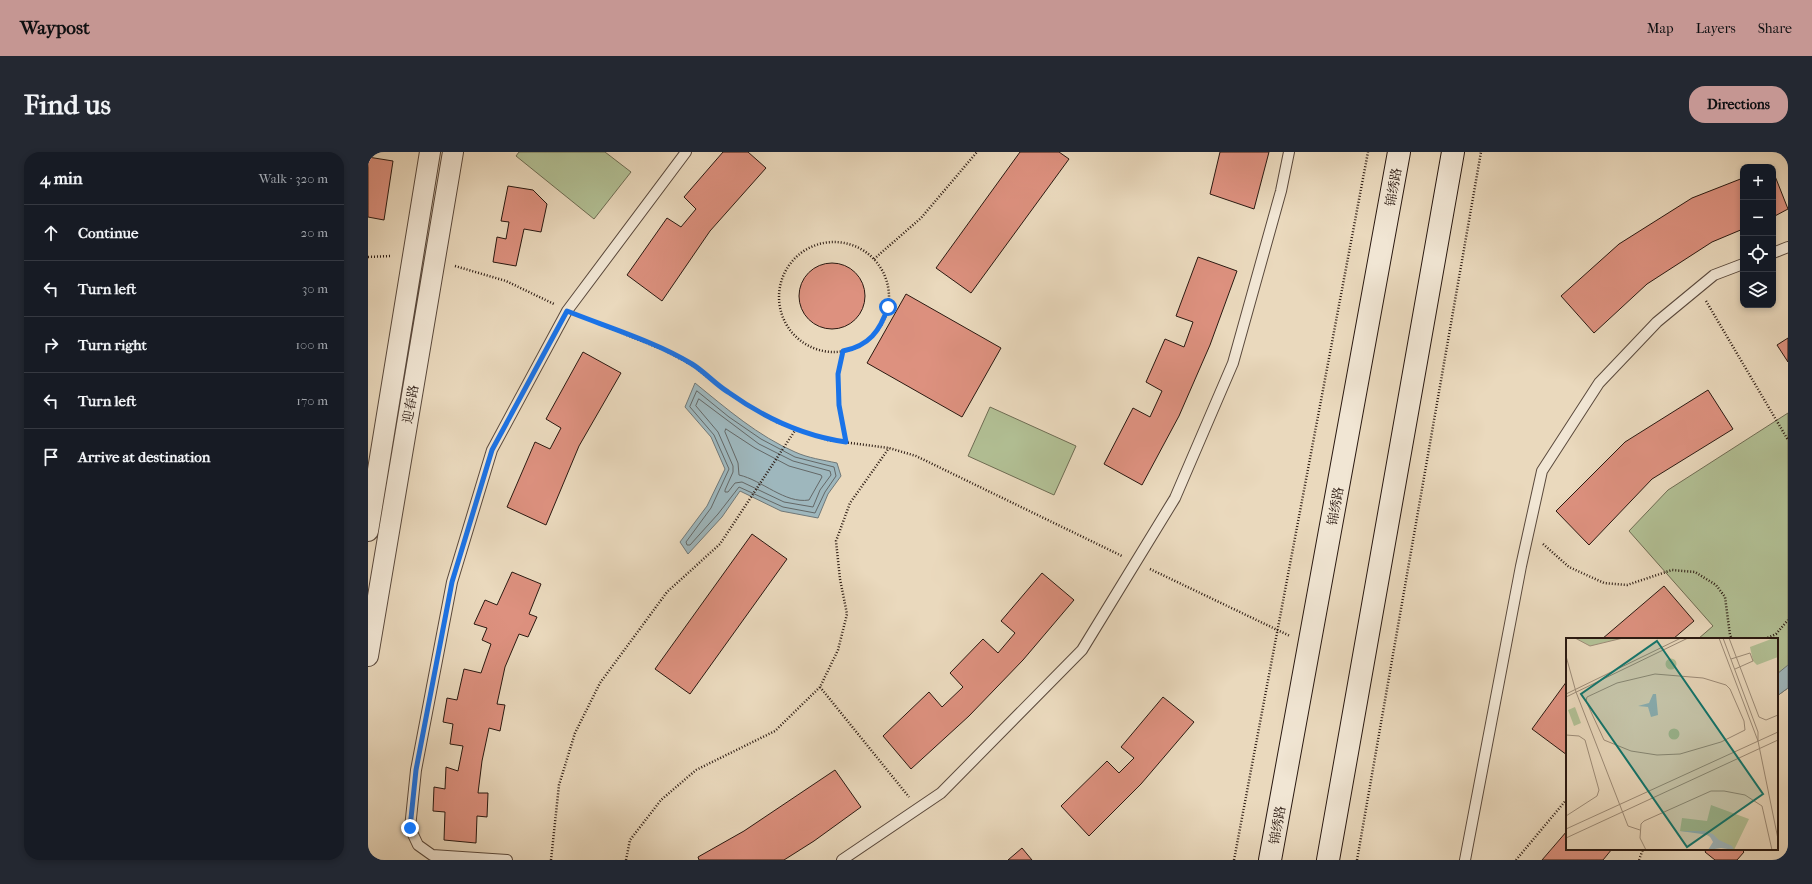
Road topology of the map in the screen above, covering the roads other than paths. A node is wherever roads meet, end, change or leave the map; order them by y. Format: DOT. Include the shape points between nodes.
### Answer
graph roads {
  1 [pos="430,152"];
  2 [pos="453,152"];
  3 [pos="686,152"];
  4 [pos="1288,152"];
  5 [pos="1400,152"];
  6 [pos="1453,152"];
  7 [pos="1788,247"];
  8 [pos="1776,252"];
  9 [pos="1740,265"];
  10 [pos="368,531"];
  11 [pos="368,656"];
  12 [pos="506,860"];
  13 [pos="842,860"];
  14 [pos="1270,860"];
  15 [pos="1328,860"];
  16 [pos="1465,860"];
  1 -- 10 [label="street, 迎春路"];
  2 -- 11 [label="street, 迎春路"];
  3 -- 12 [label="lane" via="567,311 492,450 452,582 416,770 410,828 418,845 432,855"];
  4 -- 13 [label="lane" via="1280,191 1233,363 1175,498 1082,650 941,793"];
  5 -- 14 [label="main road, 锦绣路"];
  6 -- 15 [label="main road"];
  7 -- 8 [label="lane"];
  9 -- 16 [label="lane" via="1714,275 1698,288 1657,322 1599,382 1542,472"];
}
